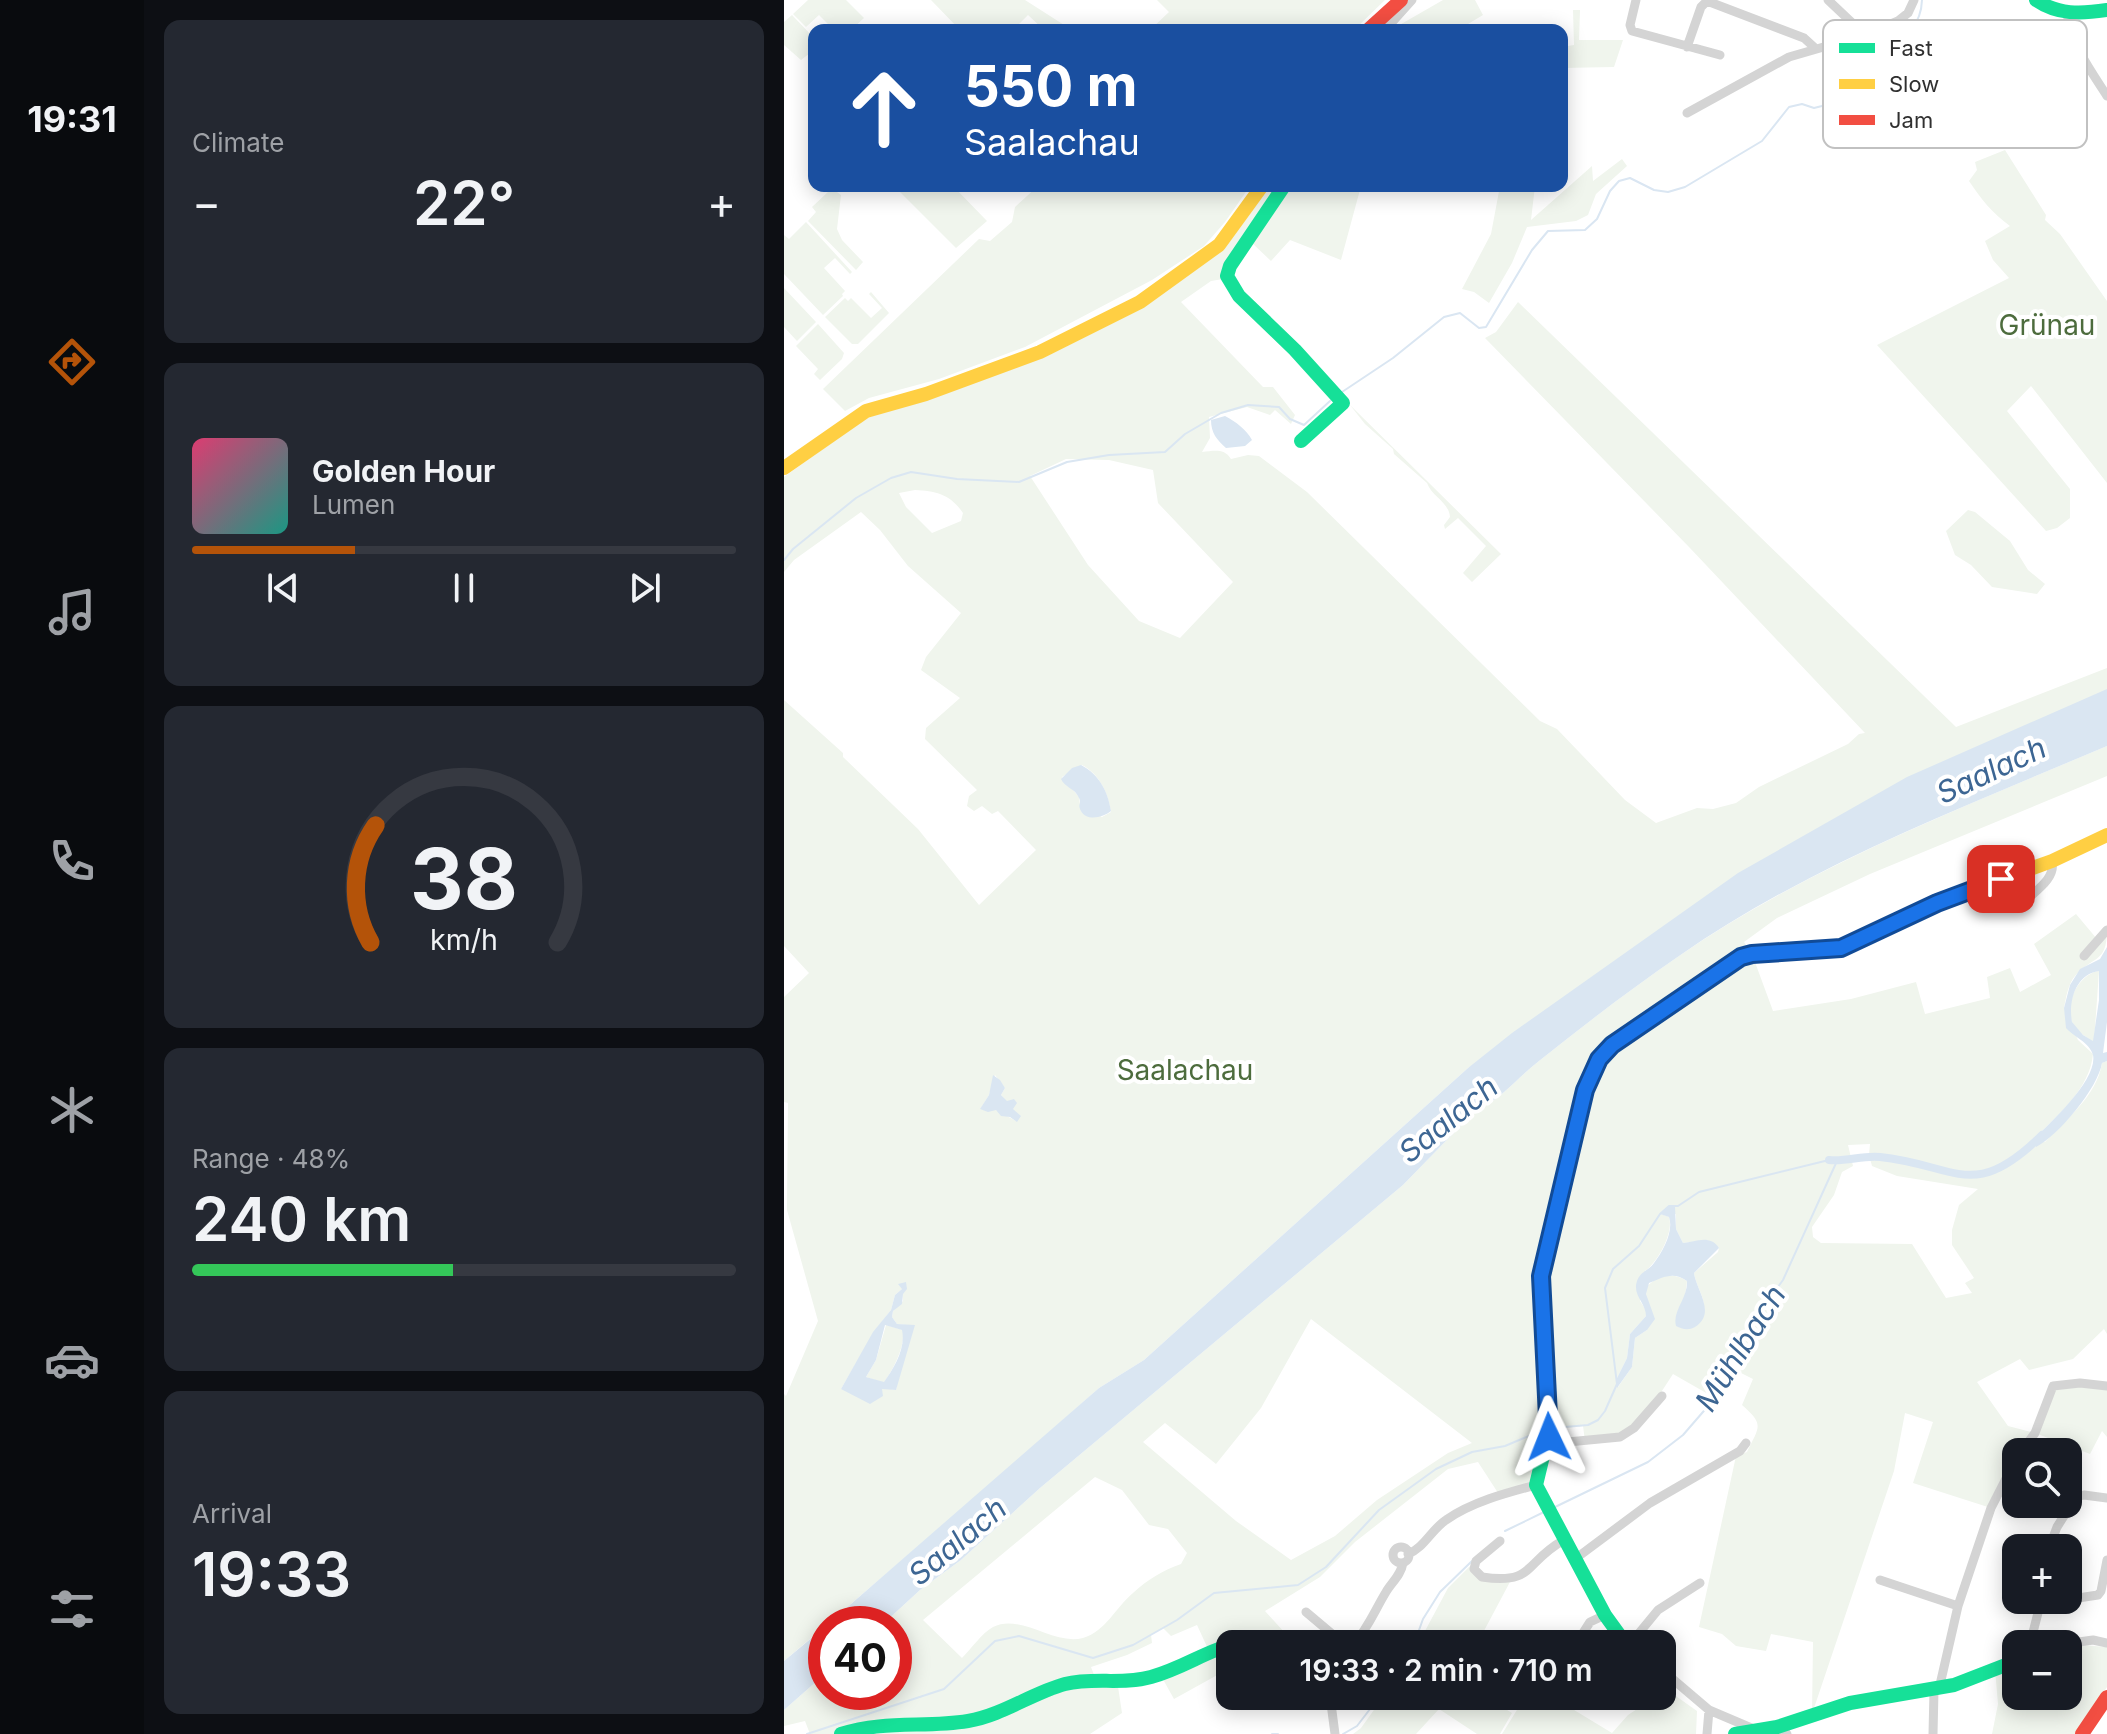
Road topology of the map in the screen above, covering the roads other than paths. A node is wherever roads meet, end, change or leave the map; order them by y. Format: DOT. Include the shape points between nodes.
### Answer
graph roads {
  1 [pos="1412,0"];
  2 [pos="1636,0"];
  3 [pos="1828,0"];
  4 [pos="1914,0"];
  5 [pos="2036,0"];
  6 [pos="1399,1"];
  7 [pos="2107,10"];
  8 [pos="2067,14"];
  9 [pos="1849,20"];
  10 [pos="1899,20"];
  11 [pos="2068,20"];
  12 [pos="1374,24"];
  13 [pos="1390,24"];
  14 [pos="1823,46"];
  15 [pos="1687,47"];
  16 [pos="1815,48"];
  17 [pos="1720,55"];
  18 [pos="2087,62"];
  19 [pos="2107,96"];
  20 [pos="1687,113"];
  21 [pos="1258,192"];
  22 [pos="1280,192"];
  23 [pos="1301,441"];
  24 [pos="784,468"];
  25 [pos="2107,835"];
  26 [pos="2052,861"];
  27 [pos="2001,879"];
  28 [pos="2107,930"];
  29 [pos="2084,956"];
  30 [pos="2107,1386"];
  31 [pos="1662,1396"];
  32 [pos="2031,1438"];
  33 [pos="1746,1443"];
  34 [pos="1547,1444"];
  35 [pos="1536,1485"];
  36 [pos="2002,1487"];
  37 [pos="2082,1496"];
  38 [pos="2107,1498"];
  39 [pos="1564,1540"];
  40 [pos="1500,1541"];
  41 [pos="1575,1559"];
  42 [pos="2107,1560"];
  43 [pos="1880,1580"];
  44 [pos="1700,1583"];
  45 [pos="2104,1592"];
  46 [pos="2082,1598"];
  47 [pos="1958,1606"];
  48 [pos="1306,1612"];
  49 [pos="1605,1615"];
  50 [pos="1327,1630"];
  51 [pos="1366,1630"];
  52 [pos="1585,1630"];
  53 [pos="1617,1630"];
  54 [pos="1640,1630"];
  55 [pos="2082,1642"];
  56 [pos="2107,1643"];
  57 [pos="1216,1647"];
  58 [pos="2002,1666"];
  59 [pos="1676,1682"];
  60 [pos="1936,1689"];
  61 [pos="2107,1697"];
  62 [pos="1332,1710"];
  63 [pos="1709,1710"];
  64 [pos="1757,1730"];
  65 [pos="1782,1731"];
  66 [pos="1335,1732"];
  67 [pos="841,1734"];
  68 [pos="1707,1734"];
  69 [pos="1735,1734"];
  70 [pos="1933,1734"];
  71 [pos="2082,1734"];
  1 -- 13 [label="street"];
  2 -- 15 [label="street" via="1632,31"];
  3 -- 9 [label="street"];
  4 -- 10 [label="street"];
  5 -- 8 [label="street"];
  6 -- 12 [label="street"];
  7 -- 8 [label="street"];
  8 -- 11 [label="street"];
  14 -- 16 [label="street"];
  15 -- 16 [label="street" via="1707,1 1804,38"];
  15 -- 17 [label="street"];
  16 -- 20 [label="street"];
  18 -- 19 [label="street"];
  21 -- 24 [label="street" via="1219,245 1140,302 1040,352 866,411"];
  22 -- 23 [label="street" via="1230,266 1228,281 1343,403"];
  25 -- 26 [label="street"];
  26 -- 27 [label="street"];
  26 -- 27 [label="street" via="2050,876 2023,903 2010,898"];
  27 -- 34 [label="street" via="1855,942 1826,950 1741,957 1599,1059 1585,1090 1541,1276"];
  28 -- 29 [label="street"];
  30 -- 32 [label="street" via="2053,1386"];
  31 -- 34 [label="street" via="1620,1437"];
  33 -- 41 [label="street" via="1650,1503"];
  34 -- 35 [label="street"];
  35 -- 39 [label="street"];
  35 -- 51 [label="street" via="1449,1517 1405,1558"];
  36 -- 47 [label="street"];
  37 -- 38 [label="street"];
  39 -- 40 [label="street" via="1517,1578 1482,1577 1474,1569 1476,1561"];
  39 -- 41 [label="street"];
  41 -- 49 [label="street"];
  42 -- 45 [label="street"];
  43 -- 47 [label="street"];
  44 -- 54 [label="street" via="1658,1610"];
  45 -- 46 [label="street"];
  47 -- 60 [label="street"];
  48 -- 50 [label="street"];
  49 -- 52 [label="street"];
  49 -- 53 [label="street"];
  55 -- 56 [label="street"];
  57 -- 67 [label="street" via="1147,1678 1065,1684 969,1721 873,1724"];
  58 -- 60 [label="street"];
  59 -- 63 [label="street"];
  60 -- 65 [label="street" via="1850,1703"];
  60 -- 70 [label="street"];
  61 -- 71 [label="street"];
  62 -- 66 [label="street"];
  63 -- 64 [label="street"];
  63 -- 68 [label="street"];
  64 -- 65 [label="street"];
  64 -- 69 [label="street"];
}
